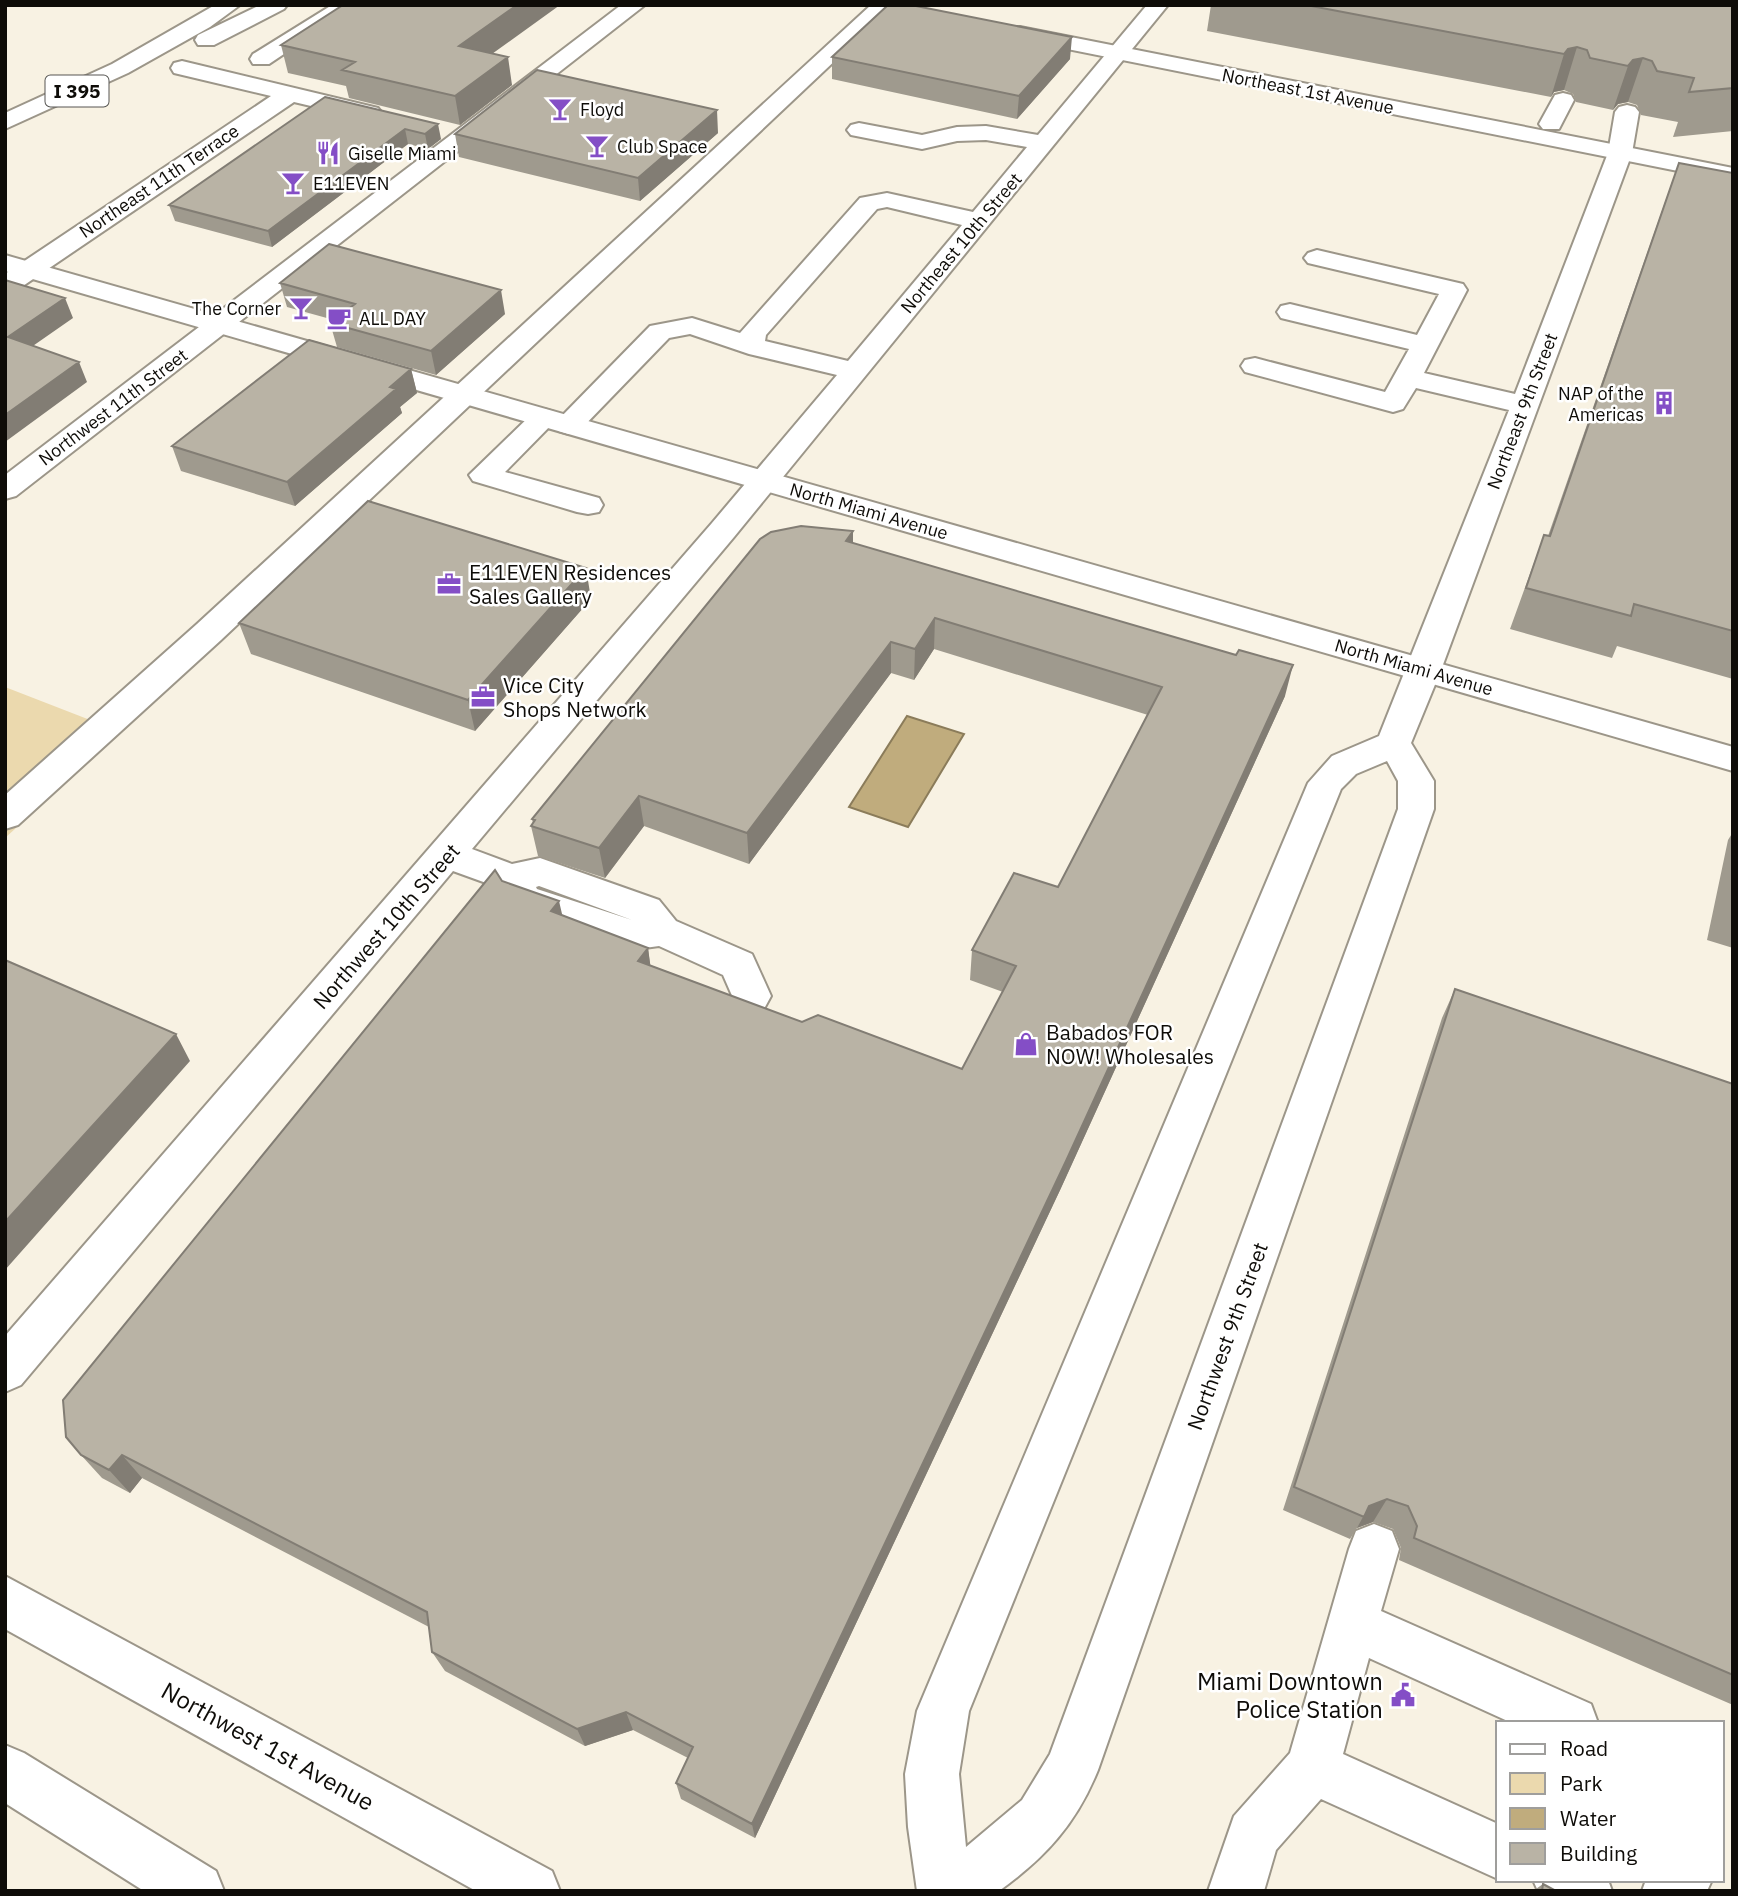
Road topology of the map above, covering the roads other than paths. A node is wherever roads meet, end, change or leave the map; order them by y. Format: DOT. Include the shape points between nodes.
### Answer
graph roads {
  1 [pos="230,5"];
  2 [pos="277,5"];
  3 [pos="347,5"];
  4 [pos="635,5"];
  5 [pos="1158,5"];
  6 [pos="891,7"];
  7 [pos="997,28"];
  8 [pos="1118,52"];
  9 [pos="147,57"];
  10 [pos="261,59"];
  11 [pos="182,68"];
  12 [pos="290,94"];
  13 [pos="1563,100"];
  14 [pos="1627,113"];
  15 [pos="396,119"];
  16 [pos="5,122"];
  17 [pos="1552,124"];
  18 [pos="436,129"];
  19 [pos="859,130"];
  20 [pos="467,136"];
  21 [pos="1042,143"];
  22 [pos="1620,153"];
  23 [pos="146,164"];
  24 [pos="175,171"];
  25 [pos="1733,175"];
  26 [pos="83,205"];
  27 [pos="112,213"];
  28 [pos="978,221"];
  29 [pos="1317,258"];
  30 [pos="17,267"];
  31 [pos="5,286"];
  32 [pos="1290,312"];
  33 [pos="221,324"];
  34 [pos="750,344"];
  35 [pos="1426,345"];
  36 [pos="1255,366"];
  37 [pos="855,371"];
  38 [pos="1408,377"];
  39 [pos="463,394"];
  40 [pos="1525,405"];
  41 [pos="557,421"];
  42 [pos="764,480"];
  43 [pos="5,490"];
  44 [pos="588,505"];
  45 [pos="1424,670"];
  46 [pos="1393,744"];
  47 [pos="1733,759"];
  48 [pos="5,816"];
  49 [pos="448,854"];
  50 [pos="751,996"];
  51 [pos="5,1370"];
  52 [pos="1374,1549"];
  53 [pos="5,1601"];
  54 [pos="1352,1624"];
  55 [pos="1569,1721"];
  56 [pos="1313,1768"];
  57 [pos="5,1772"];
  58 [pos="1496,1851"];
  59 [pos="1565,1882"];
  60 [pos="196,1891"];
  61 [pos="532,1891"];
  62 [pos="945,1891"];
  63 [pos="951,1891"];
  64 [pos="1236,1891"];
  65 [pos="1584,1891"];
  1 -- 9 [label="main road, I 395"];
  2 -- 9 [label="main road" via="207,40"];
  3 -- 10 [label="main road"];
  4 -- 20 [label="main road, Northwest 11th Street"];
  5 -- 8 [label="main road, Northeast 10th Street"];
  6 -- 39 [label="main road"];
  7 -- 8 [label="main road, Northeast 1st Avenue"];
  8 -- 21 [label="main road, Northeast 10th Street"];
  8 -- 22 [label="main road, Northeast 1st Avenue"];
  9 -- 16 [label="main road, I 395"];
  11 -- 12 [label="main road"];
  12 -- 15 [label="main road"];
  12 -- 24 [label="main road, Northeast 11th Terrace"];
  13 -- 17 [label="main road"];
  14 -- 22 [label="main road, Northeast 9th Street"];
  18 -- 20 [label="main road"];
  19 -- 21 [label="main road" via="922,142 986,133"];
  20 -- 33 [label="main road, Northwest 11th Street"];
  21 -- 28 [label="main road, Northeast 10th Street"];
  22 -- 25 [label="main road, Northeast 1st Avenue"];
  22 -- 40 [label="main road, Northeast 9th Street"];
  23 -- 24 [label="main road"];
  24 -- 27 [label="main road, Northeast 11th Terrace"];
  26 -- 27 [label="main road"];
  27 -- 30 [label="main road, Northeast 11th Terrace"];
  28 -- 34 [label="main road" via="887,200 869,203 754,333"];
  28 -- 37 [label="main road, Northeast 10th Street"];
  29 -- 35 [label="main road" via="1454,290"];
  30 -- 31 [label="main road, Northeast 11th Terrace"];
  30 -- 33 [label="main road, North Miami Avenue"];
  32 -- 35 [label="main road"];
  33 -- 39 [label="main road, North Miami Avenue"];
  33 -- 43 [label="main road, Northwest 11th Street"];
  34 -- 37 [label="main road"];
  34 -- 41 [label="main road" via="692,326 660,332"];
  35 -- 38 [label="main road"];
  36 -- 38 [label="main road" via="1393,403"];
  37 -- 42 [label="main road, Northeast 10th Street"];
  38 -- 40 [label="main road"];
  39 -- 41 [label="main road, North Miami Avenue"];
  39 -- 48 [label="main road"];
  40 -- 45 [label="main road, Northeast 9th Street"];
  41 -- 42 [label="main road, North Miami Avenue"];
  41 -- 44 [label="main road" via="484,475"];
  42 -- 45 [label="main road, North Miami Avenue"];
  42 -- 49 [label="main road, Northwest 10th Street"];
  45 -- 46 [label="main road"];
  45 -- 47 [label="main road, North Miami Avenue"];
  46 -- 62 [label="main road" via="1344,765 1326,783 943,1711 932,1774 934,1827"];
  46 -- 63 [label="main road, Northwest 9th Street" via="1415,772 1420,788 1416,809 1071,1770 1041,1819 998,1858"];
  49 -- 50 [label="main road" via="511,878 524,899 630,935 662,931 737,965"];
  49 -- 51 [label="main road, Northwest 10th Street"];
  52 -- 54 [label="main road"];
  53 -- 61 [label="main road, Northwest 1st Avenue"];
  54 -- 55 [label="main road"];
  54 -- 56 [label="main road"];
  56 -- 58 [label="main road"];
  56 -- 64 [label="main road" via="1253,1835"];
  57 -- 60 [label="main road"];
  59 -- 65 [label="main road"];
}
